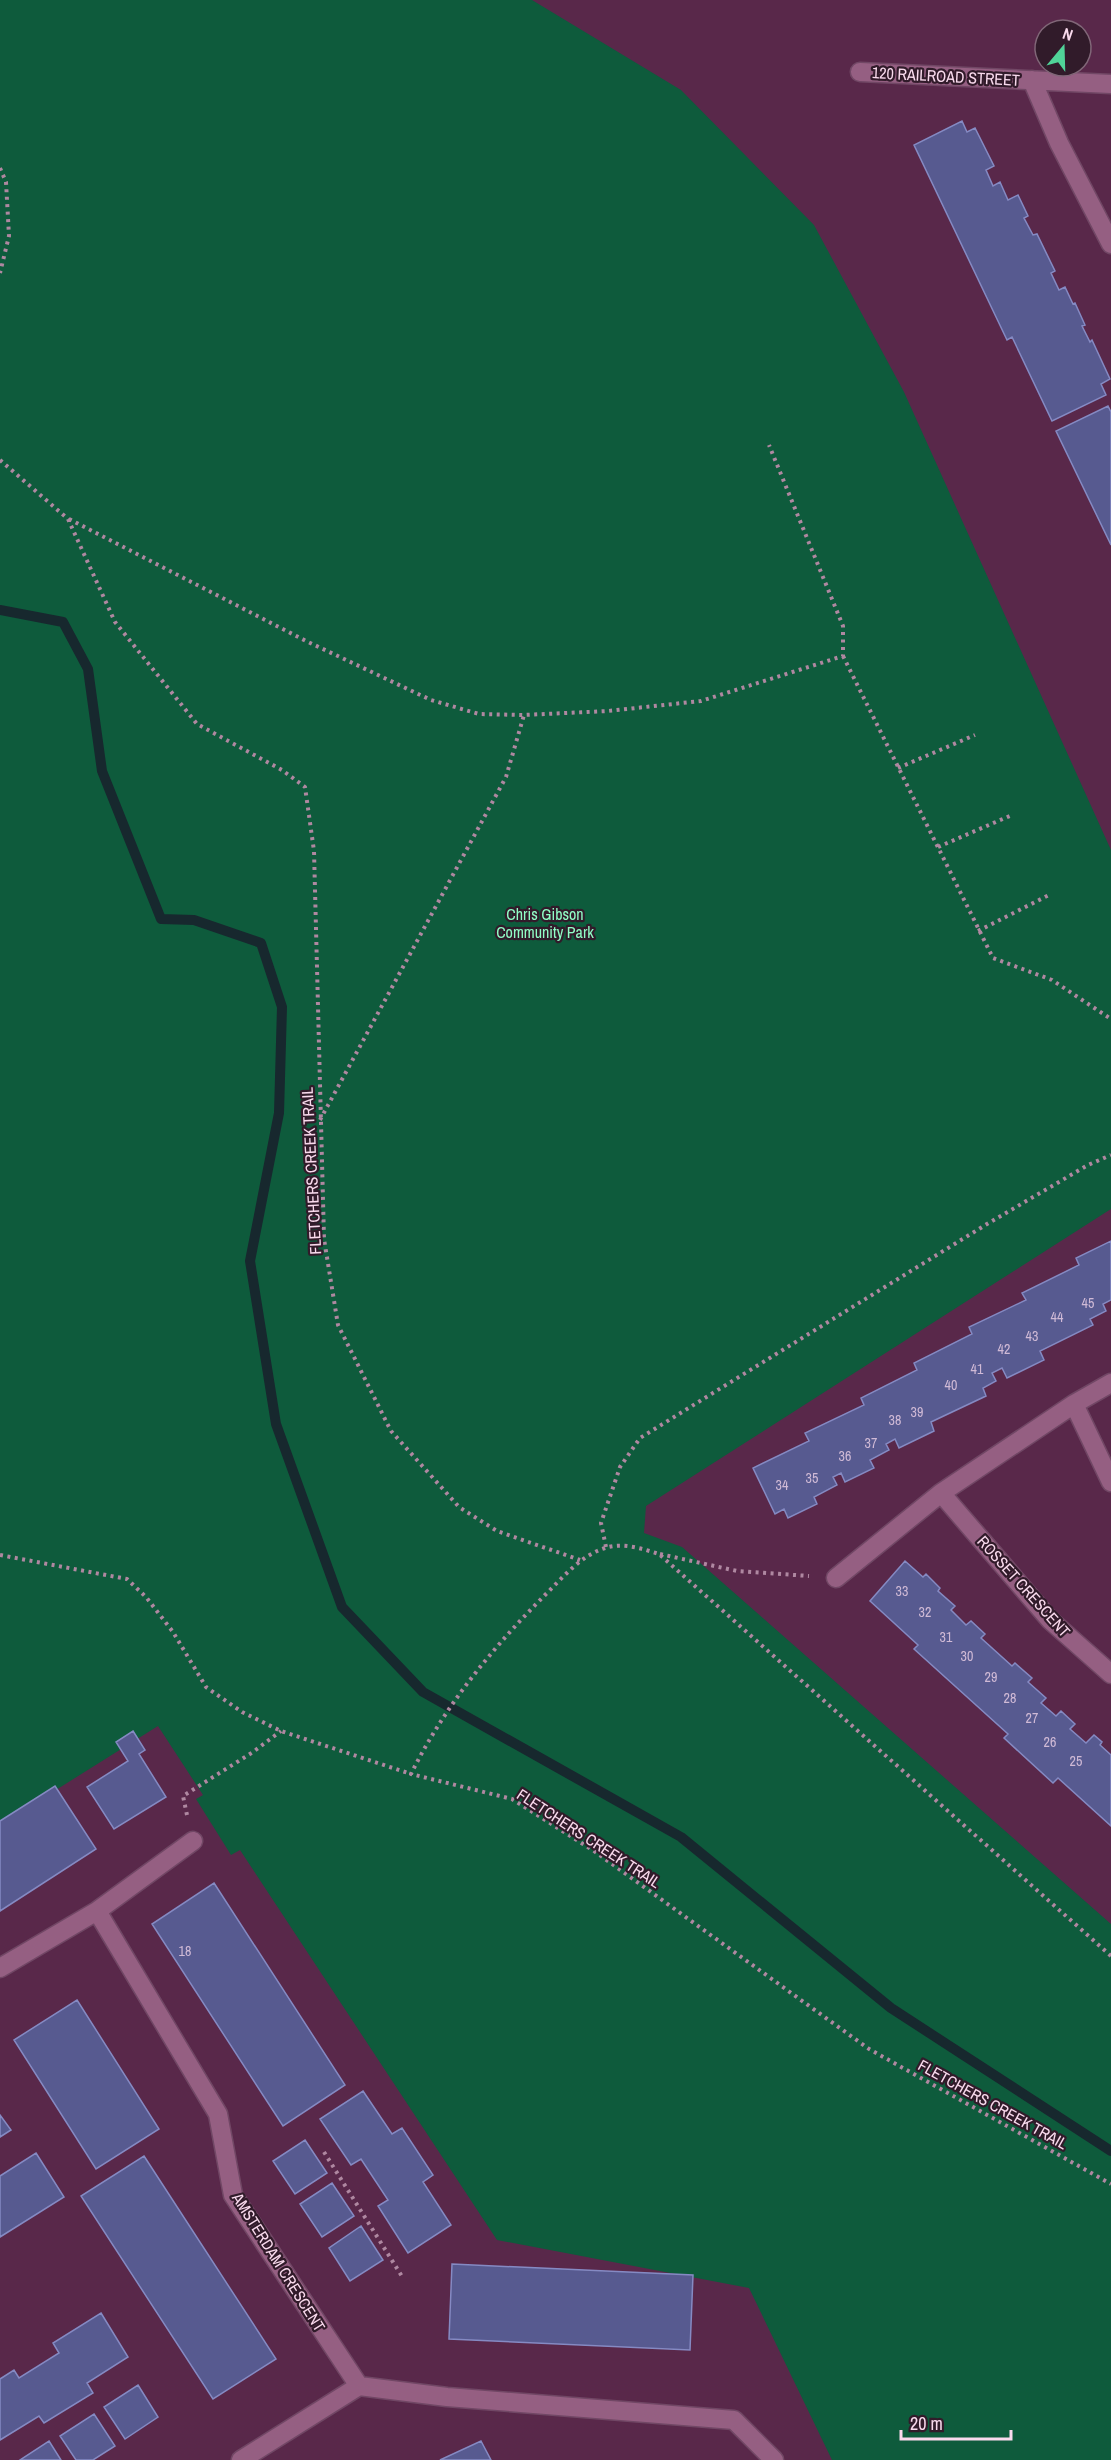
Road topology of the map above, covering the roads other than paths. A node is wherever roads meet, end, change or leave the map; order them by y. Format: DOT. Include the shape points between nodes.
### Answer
graph roads {
  1 [pos="860,72"];
  2 [pos="1032,80"];
  3 [pos="1111,84"];
  4 [pos="1111,244"];
  5 [pos="1111,1383"];
  6 [pos="1074,1404"];
  7 [pos="1111,1482"];
  8 [pos="941,1493"];
  9 [pos="836,1578"];
  10 [pos="1111,1674"];
  11 [pos="193,1841"];
  12 [pos="97,1911"];
  13 [pos="0,1968"];
  14 [pos="359,2386"];
  15 [pos="241,2460"];
  16 [pos="774,2460"];
  1 -- 2 [label="lane, 120 RAILROAD STREET"];
  2 -- 3 [label="lane, 120 RAILROAD STREET"];
  2 -- 4 [label="lane, 120 RAILROAD STREET" via="1059,143"];
  5 -- 6 [label="lane"];
  6 -- 7 [label="lane"];
  6 -- 8 [label="lane"];
  8 -- 9 [label="lane"];
  8 -- 10 [label="lane, ROSSET CRESCENT" via="1050,1620"];
  11 -- 12 [label="lane"];
  12 -- 13 [label="lane"];
  12 -- 14 [label="lane, AMSTERDAM CRESCENT" via="218,2114 233,2195"];
  14 -- 15 [label="lane"];
  14 -- 16 [label="lane" via="447,2397 734,2420"];
}
